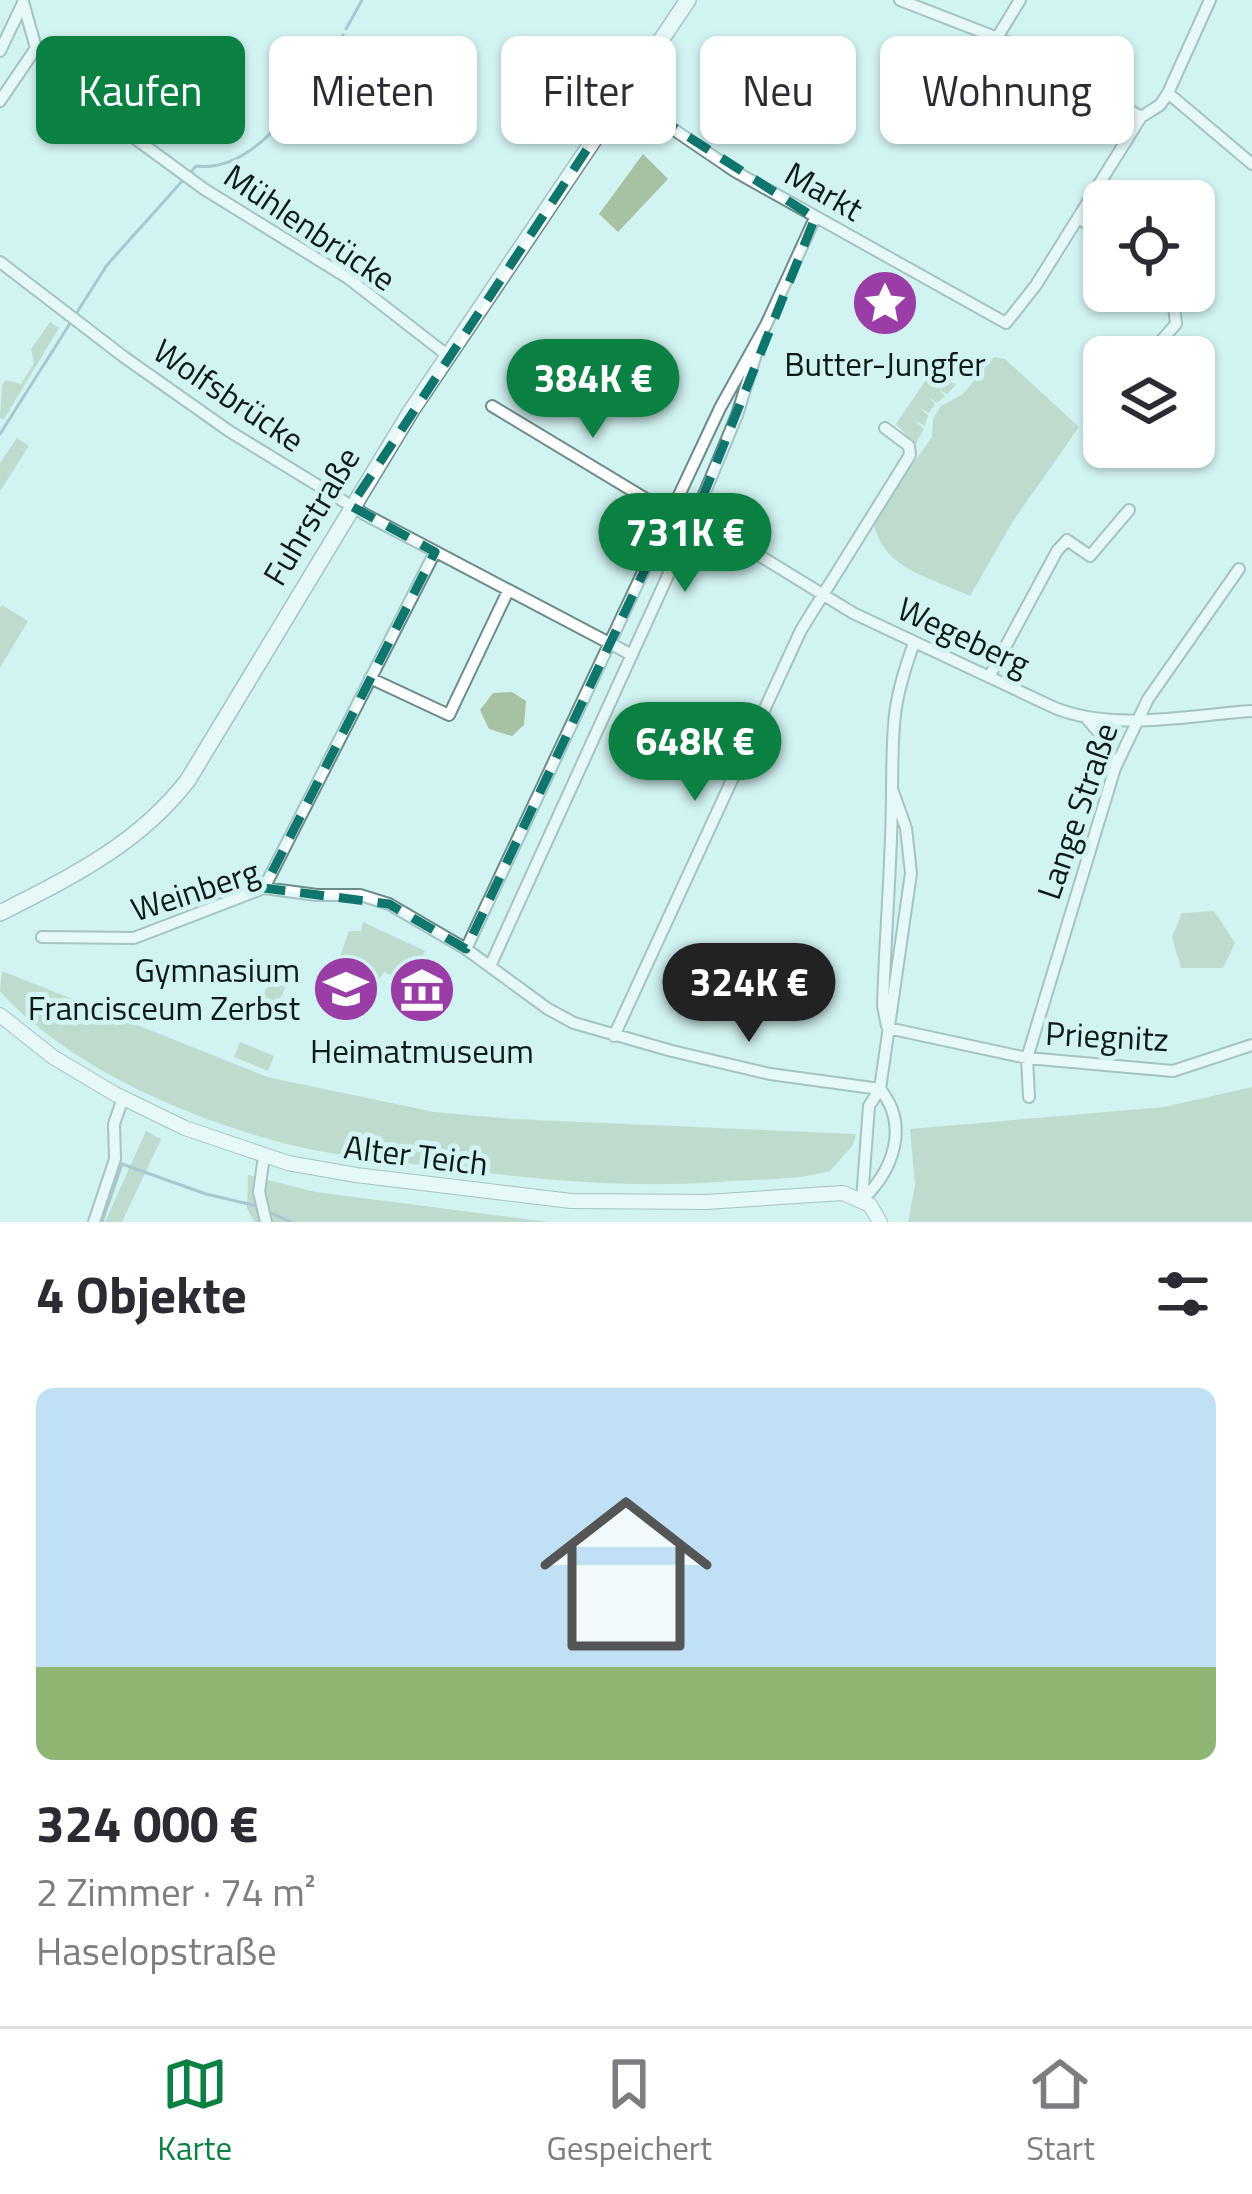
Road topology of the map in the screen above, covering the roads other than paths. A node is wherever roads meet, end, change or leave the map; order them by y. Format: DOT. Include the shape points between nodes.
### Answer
graph roads {
  1 [pos="688,0"];
  2 [pos="901,0"];
  3 [pos="1020,0"];
  4 [pos="1210,0"];
  5 [pos="24,1"];
  6 [pos="663,36"];
  7 [pos="998,36"];
  8 [pos="35,48"];
  9 [pos="0,51"];
  10 [pos="1168,93"];
  11 [pos="0,101"];
  12 [pos="1134,113"];
  13 [pos="1141,117"];
  14 [pos="676,131"];
  15 [pos="590,144"];
  16 [pos="1252,164"];
  17 [pos="1079,217"];
  18 [pos="815,218"];
  19 [pos="1083,221"];
  20 [pos="0,262"];
  21 [pos="766,325"];
  22 [pos="447,355"];
  23 [pos="492,406"];
  24 [pos="885,428"];
  25 [pos="351,506"];
  26 [pos="1130,510"];
  27 [pos="671,514"];
  28 [pos="695,516"];
  29 [pos="435,552"];
  30 [pos="1239,569"];
  31 [pos="508,590"];
  32 [pos="822,595"];
  33 [pos="914,643"];
  34 [pos="611,646"];
  35 [pos="632,655"];
  36 [pos="989,677"];
  37 [pos="370,678"];
  38 [pos="1252,711"];
  39 [pos="1087,719"];
  40 [pos="1136,720"];
  41 [pos="1115,768"];
  42 [pos="892,789"];
  43 [pos="264,888"];
  44 [pos="0,913"];
  45 [pos="42,937"];
  46 [pos="466,949"];
  47 [pos="491,964"];
  48 [pos="0,1015"];
  49 [pos="888,1028"];
  50 [pos="614,1036"];
  51 [pos="1252,1045"];
  52 [pos="1027,1058"];
  53 [pos="880,1089"];
  54 [pos="1029,1096"];
  55 [pos="123,1098"];
  56 [pos="264,1156"];
  57 [pos="862,1200"];
  58 [pos="94,1222"];
  59 [pos="266,1222"];
  60 [pos="880,1222"];
  1 -- 6 [label="main road, Fuhrstraße"];
  2 -- 7 [label="street"];
  3 -- 7 [label="street"];
  4 -- 10 [label="street"];
  5 -- 8 [label="street"];
  5 -- 9 [label="street"];
  8 -- 11 [label="street"];
  8 -- 22 [label="street, Mühlenbrücke" via="118,126 348,278"];
  10 -- 13 [label="street"];
  10 -- 16 [label="street"];
  12 -- 13 [label="street"];
  13 -- 17 [label="street"];
  14 -- 18 [label="street, Markt"];
  15 -- 22 [label="main road, Fuhrstraße"];
  17 -- 18 [label="street, Markt" via="1006,323"];
  17 -- 19 [label="street"];
  18 -- 21 [label="street"];
  20 -- 25 [label="street, Wolfsbrücke" via="229,431"];
  21 -- 27 [label="street"];
  21 -- 28 [label="street"];
  22 -- 25 [label="main road, Fuhrstraße"];
  23 -- 27 [label="street"];
  24 -- 32 [label="street" via="910,455"];
  25 -- 29 [label="street, Wolfsbrücke"];
  25 -- 44 [label="main road, Fuhrstraße" via="177,795 119,848"];
  26 -- 36 [label="street" via="1090,556 1066,540"];
  27 -- 28 [label="street"];
  27 -- 34 [label="street"];
  28 -- 32 [label="street, Wegeberg"];
  28 -- 35 [label="street"];
  29 -- 31 [label="street, Wolfsbrücke"];
  29 -- 37 [label="street"];
  30 -- 40 [label="street, Lange Straße"];
  31 -- 34 [label="street, Wolfsbrücke"];
  31 -- 37 [label="street" via="449,716"];
  32 -- 33 [label="street, Wegeberg"];
  32 -- 50 [label="street"];
  33 -- 36 [label="street, Wegeberg"];
  33 -- 42 [label="street" via="892,711"];
  34 -- 35 [label="street, Wolfsbrücke"];
  34 -- 46 [label="street"];
  35 -- 47 [label="street"];
  36 -- 39 [label="street, Wegeberg"];
  37 -- 43 [label="street"];
  38 -- 40 [label="street, Wegeberg"];
  39 -- 40 [label="street, Wegeberg"];
  39 -- 41 [label="street"];
  40 -- 41 [label="street, Lange Straße"];
  41 -- 52 [label="street, Lange Straße"];
  42 -- 49 [label="street"];
  42 -- 49 [label="street" via="907,828 911,874"];
  43 -- 45 [label="street, Weinberg" via="134,938"];
  43 -- 46 [label="street, Weinberg" via="360,895"];
  46 -- 47 [label="street, Weinberg"];
  47 -- 50 [label="street, Weinberg" via="560,1016"];
  48 -- 55 [label="main road, Alter Teich"];
  49 -- 52 [label="street, Priegnitz"];
  49 -- 53 [label="street"];
  50 -- 53 [label="street, Weinberg"];
  51 -- 52 [label="street, Priegnitz" via="1173,1071"];
  52 -- 54 [label="street, Lange Straße"];
  53 -- 57 [label="street" via="869,1106"];
  53 -- 57 [label="street" via="893,1113 894,1150 890,1168"];
  55 -- 56 [label="main road, Alter Teich"];
  55 -- 58 [label="street" via="115,1160"];
  56 -- 57 [label="main road, Alter Teich" via="338,1173 571,1201 829,1193"];
  56 -- 59 [label="street"];
  57 -- 60 [label="main road"];
}
